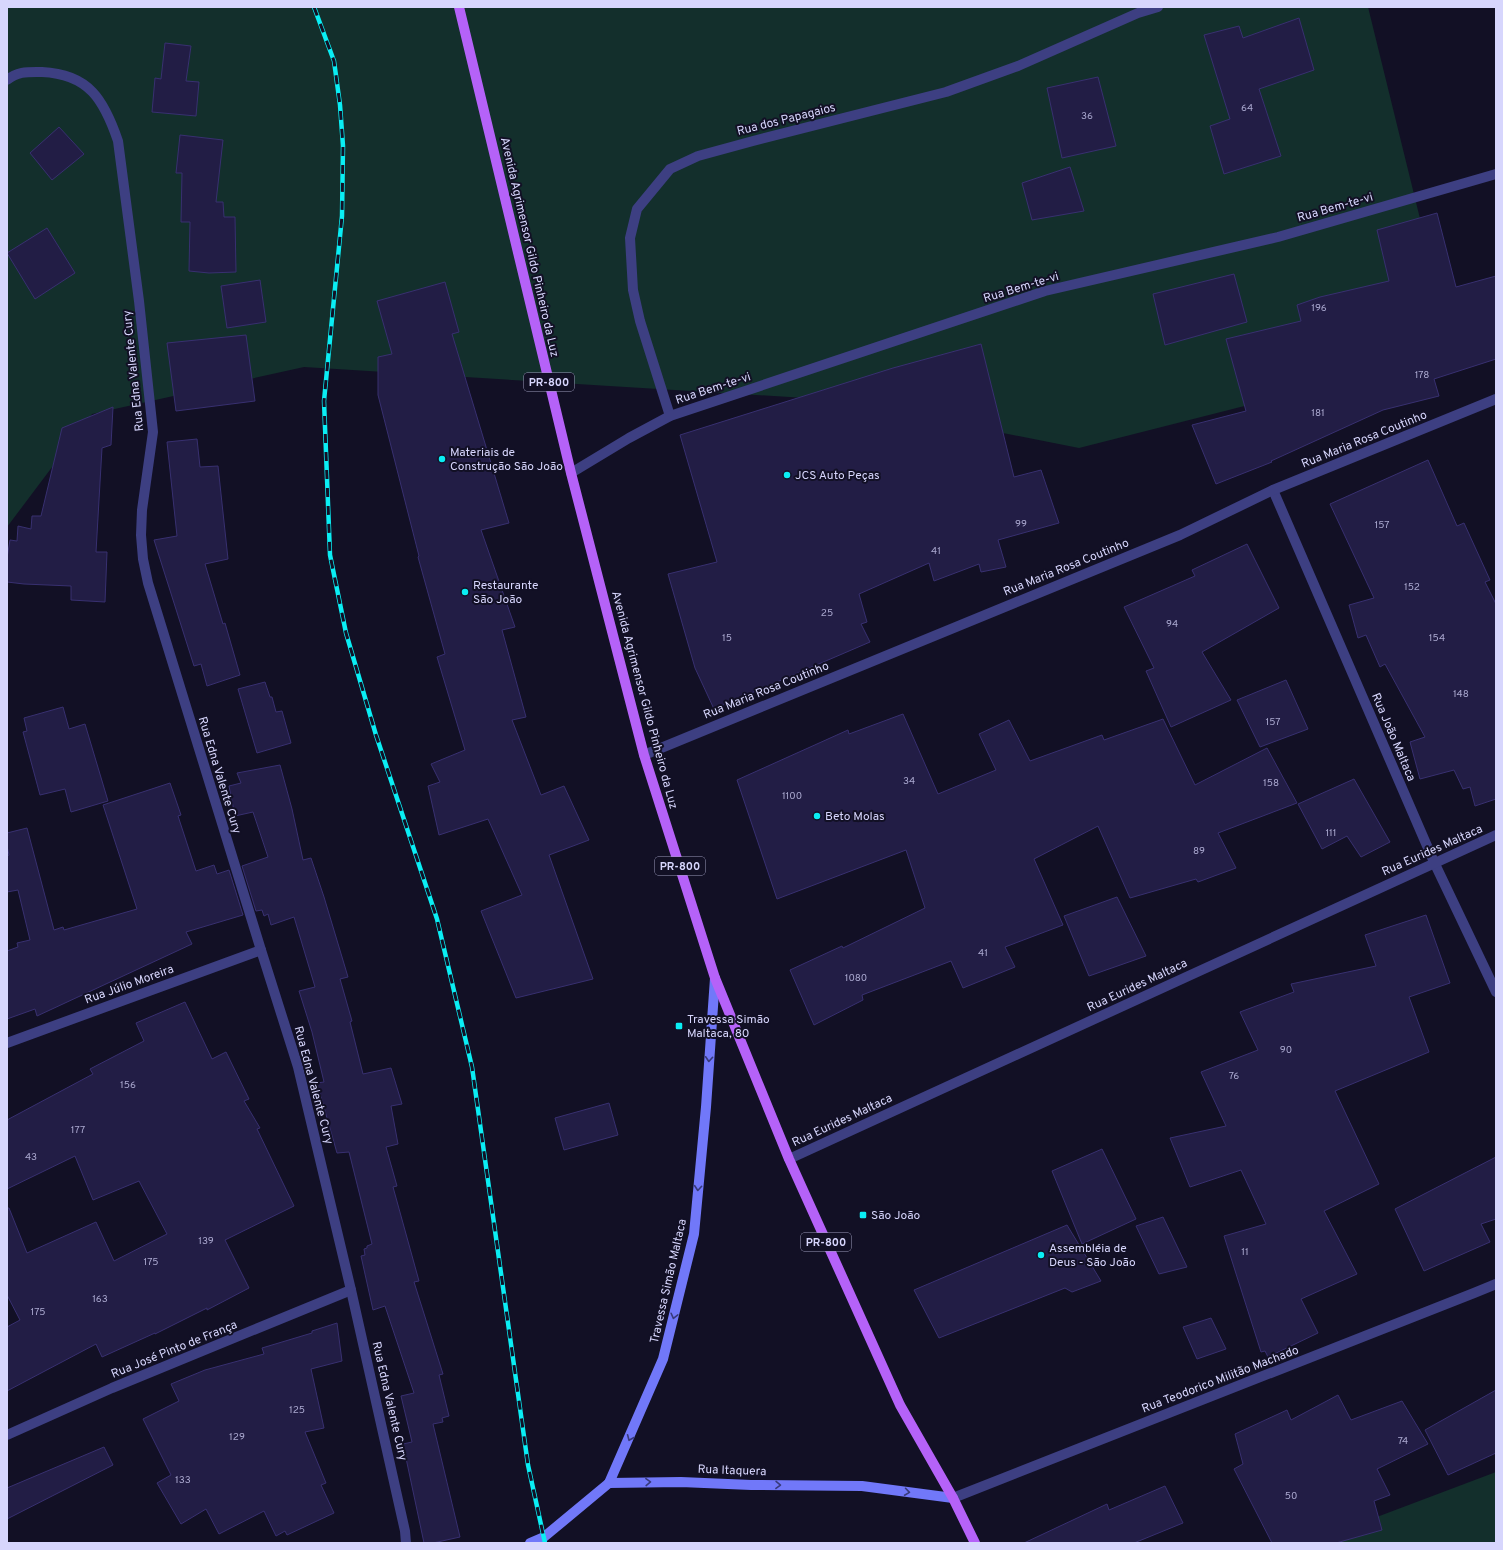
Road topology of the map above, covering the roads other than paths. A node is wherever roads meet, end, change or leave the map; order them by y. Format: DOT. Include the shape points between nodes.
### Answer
graph roads {
  1 [pos="459,7"];
  2 [pos="1158,7"];
  3 [pos="11,77"];
  4 [pos="1496,174"];
  5 [pos="1496,399"];
  6 [pos="670,416"];
  7 [pos="571,473"];
  8 [pos="1273,490"];
  9 [pos="644,755"];
  10 [pos="1496,835"];
  11 [pos="1434,862"];
  12 [pos="261,950"];
  13 [pos="715,978"];
  14 [pos="1496,992"];
  15 [pos="7,1042"];
  16 [pos="789,1159"];
  17 [pos="1496,1284"];
  18 [pos="352,1290"];
  19 [pos="7,1435"];
  20 [pos="609,1484"];
  21 [pos="953,1498"];
  22 [pos="406,1543"];
  23 [pos="530,1543"];
  24 [pos="975,1543"];
  1 -- 7 [label="main road, Avenida Agrimensor Gildo Pinheiro da Luz / PR-800"];
  2 -- 6 [label="street, Rua dos Papagaios" via="1138,13 1018,66 946,92 698,156 670,169 637,208 630,238 633,290 640,321"];
  3 -- 12 [label="street, Rua Edna Valente Cury" via="28,72 55,73 80,82 92,90 103,105 118,141 153,432 142,516 143,559 148,583"];
  4 -- 6 [label="street, Rua Bem-te-vi" via="1278,237 1046,291"];
  5 -- 8 [label="street, Rua Maria Rosa Coutinho"];
  6 -- 7 [label="street, Rua Bem-te-vi"];
  7 -- 9 [label="main road, Avenida Agrimensor Gildo Pinheiro da Luz / PR-800"];
  8 -- 9 [label="street, Rua Maria Rosa Coutinho" via="1180,535"];
  8 -- 11 [label="street, Rua João Maltaca"];
  9 -- 13 [label="main road, Avenida Agrimensor Gildo Pinheiro da Luz / PR-800"];
  10 -- 11 [label="street, Rua Eurides Maltaca"];
  11 -- 14 [label="street, Rua João Maltaca"];
  11 -- 16 [label="street, Rua Eurides Maltaca"];
  12 -- 15 [label="street, Rua Júlio Moreira"];
  12 -- 18 [label="street, Rua Edna Valente Cury" via="298,1067"];
  13 -- 16 [label="main road, Avenida Agrimensor Gildo Pinheiro da Luz / PR-800"];
  13 -- 20 [label="main road, Travessa Simão Maltaca, one-way" via="694,1234 663,1359"];
  16 -- 21 [label="main road, Avenida Agrimensor Gildo Pinheiro da Luz / PR-800" via="900,1405"];
  17 -- 21 [label="street, Rua Teodorico Militão Machado"];
  18 -- 19 [label="street, Rua José Pinto de França" via="112,1388"];
  18 -- 22 [label="street, Rua Edna Valente Cury" via="406,1531"];
  20 -- 21 [label="main road, Rua Itaquera, one-way" via="681,1482 862,1486"];
  20 -- 23 [label="main road" via="544,1537"];
  21 -- 24 [label="main road, Avenida Agrimensor Gildo Pinheiro da Luz / PR-800"];
}
